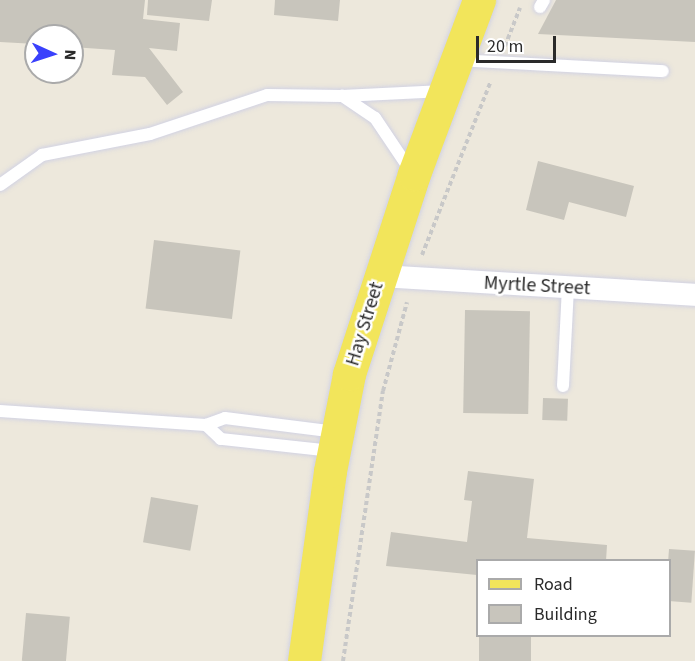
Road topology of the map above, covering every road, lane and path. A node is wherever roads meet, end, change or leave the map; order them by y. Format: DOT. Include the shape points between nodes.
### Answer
graph roads {
  1 [pos="479,0"];
  2 [pos="523,0"];
  3 [pos="456,60"];
  4 [pos="499,62"];
  5 [pos="663,71"];
  6 [pos="445,91"];
  7 [pos="342,96"];
  8 [pos="414,174"];
  9 [pos="0,185"];
  10 [pos="379,276"];
  11 [pos="413,278"];
  12 [pos="568,287"];
  13 [pos="695,295"];
  14 [pos="562,386"];
  15 [pos="0,411"];
  16 [pos="206,425"];
  17 [pos="336,441"];
  18 [pos="303,661"];
  19 [pos="343,661"];
  1 -- 3 [label="main road, Hay Street"];
  2 -- 4 [label="path"];
  3 -- 4 [label="lane"];
  3 -- 6 [label="main road, Hay Street"];
  4 -- 5 [label="lane"];
  4 -- 11 [label="path"];
  6 -- 7 [label="lane"];
  6 -- 8 [label="main road, Hay Street"];
  7 -- 8 [label="lane" via="375,118"];
  7 -- 9 [label="lane" via="267,95 150,134 42,155"];
  8 -- 10 [label="main road, Hay Street"];
  10 -- 11 [label="street, Myrtle Street"];
  10 -- 17 [label="main road, Hay Street"];
  11 -- 12 [label="street, Myrtle Street"];
  11 -- 19 [label="path" via="383,391"];
  12 -- 13 [label="street, Myrtle Street"];
  12 -- 14 [label="lane"];
  15 -- 16 [label="lane"];
  16 -- 17 [label="lane" via="225,418"];
  16 -- 17 [label="lane" via="221,439"];
  17 -- 18 [label="main road, Hay Street"];
}
